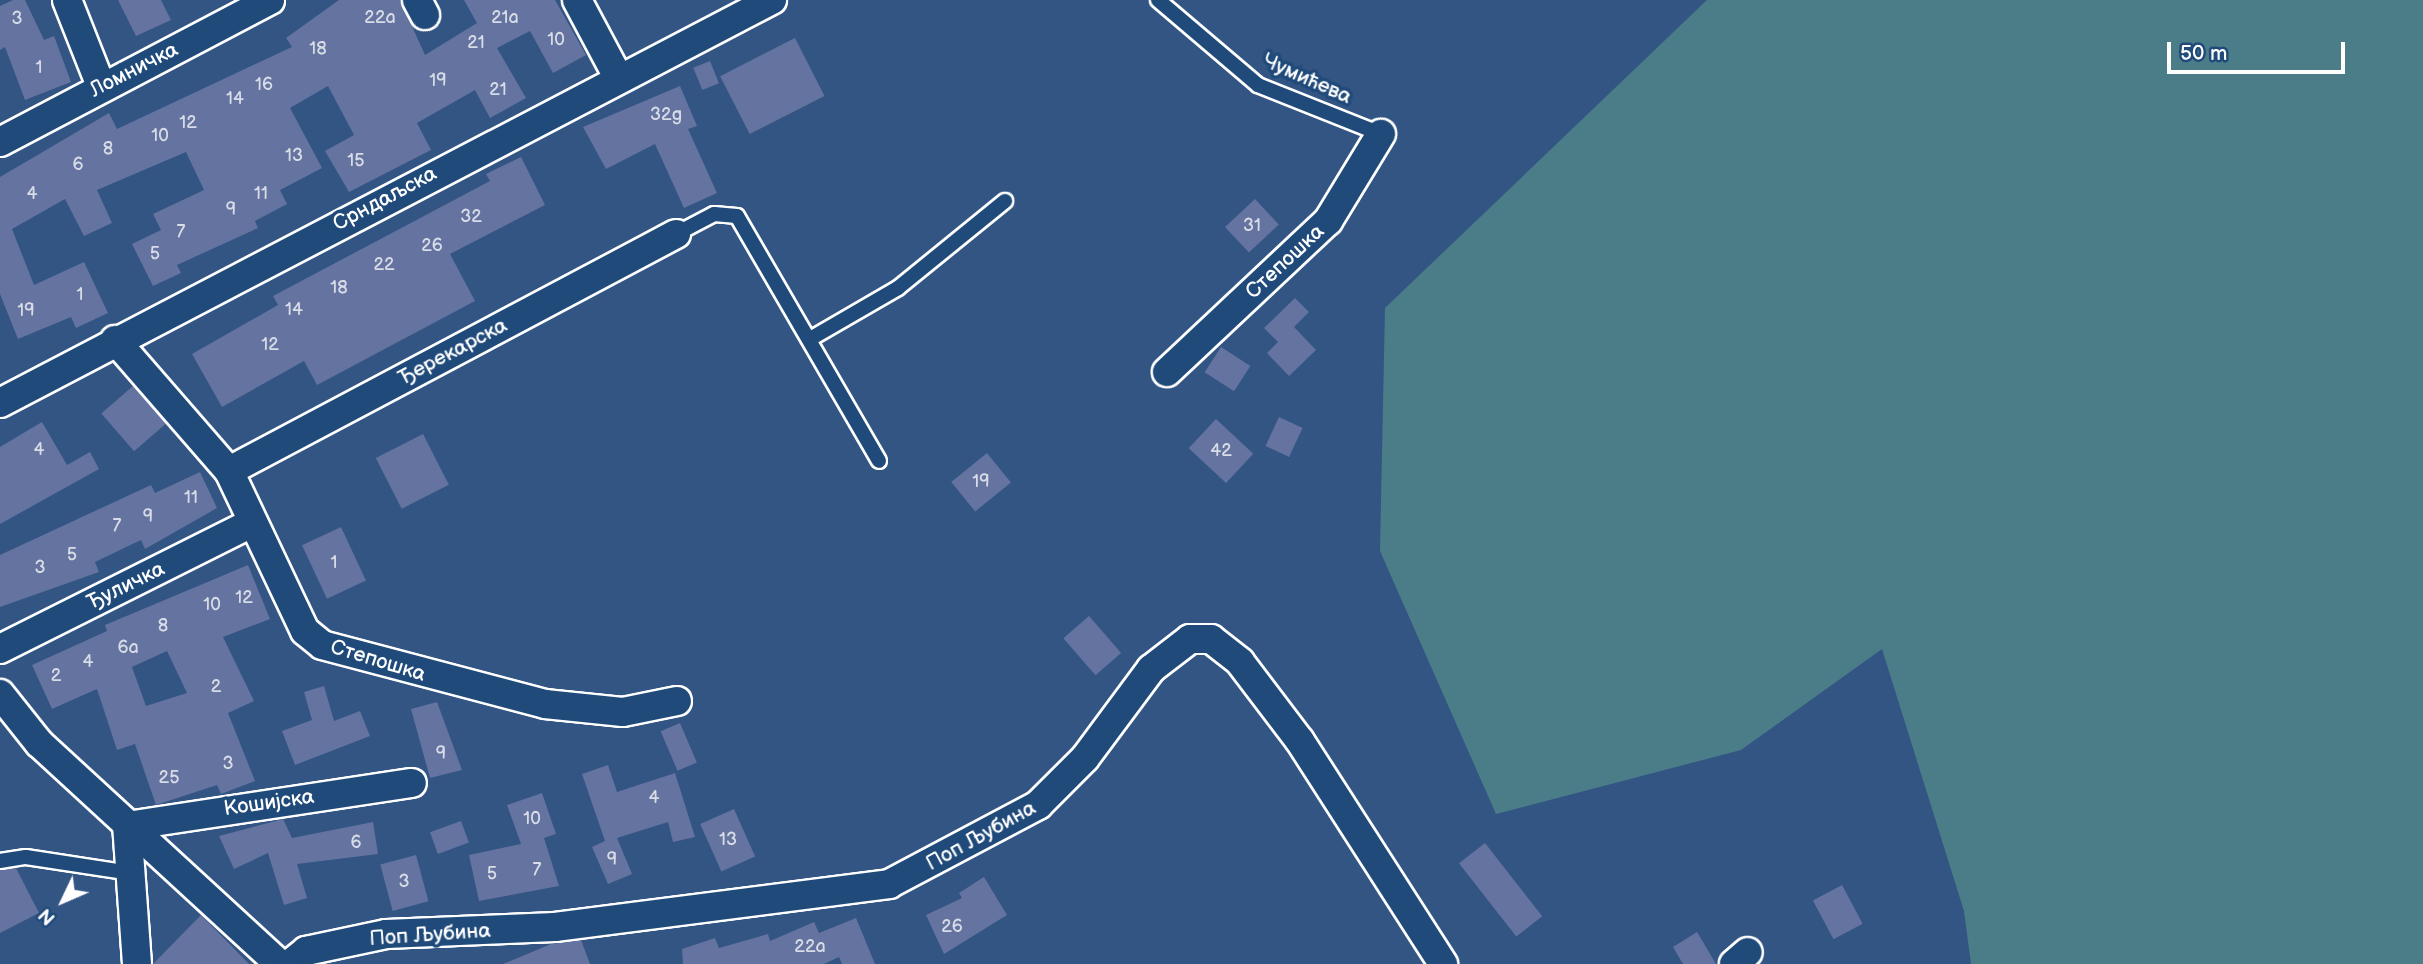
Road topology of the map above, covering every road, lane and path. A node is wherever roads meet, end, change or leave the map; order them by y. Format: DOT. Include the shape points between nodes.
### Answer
graph roads {
  1 [pos="67,0"];
  2 [pos="270,0"];
  3 [pos="577,0"];
  4 [pos="772,0"];
  5 [pos="1157,0"];
  6 [pos="618,77"];
  7 [pos="101,86"];
  8 [pos="1381,134"];
  9 [pos="0,142"];
  10 [pos="1005,201"];
  11 [pos="676,234"];
  12 [pos="810,339"];
  13 [pos="115,340"];
  14 [pos="1167,372"];
  15 [pos="2,398"];
  16 [pos="878,461"];
  17 [pos="229,471"];
  18 [pos="252,523"];
  19 [pos="0,649"];
  20 [pos="0,694"];
  21 [pos="677,701"];
  22 [pos="412,783"];
  23 [pos="127,826"];
  24 [pos="0,861"];
  25 [pos="130,873"];
  26 [pos="137,964"];
  27 [pos="279,964"];
  28 [pos="290,964"];
  29 [pos="1443,964"];
  1 -- 7 [label="street"];
  2 -- 7 [label="street, Ломничка"];
  3 -- 6 [label="street"];
  4 -- 6 [label="street, Срндаљска"];
  5 -- 8 [label="lane, Чумићева" via="1258,85"];
  6 -- 13 [label="street, Срндаљска"];
  7 -- 9 [label="street, Ломничка"];
  8 -- 14 [label="street, Степошка" via="1328,221"];
  10 -- 12 [label="lane" via="898,288"];
  11 -- 12 [label="lane" via="714,214 737,216"];
  11 -- 17 [label="street, Ђерекарска"];
  12 -- 16 [label="lane"];
  13 -- 15 [label="street, Срндаљска"];
  13 -- 17 [label="street, Степошка"];
  17 -- 18 [label="street, Степошка"];
  18 -- 19 [label="street, Ђуличка"];
  18 -- 21 [label="street, Степошка" via="305,631 322,645 545,704 622,712"];
  20 -- 23 [label="street" via="39,743"];
  22 -- 23 [label="street, Кошијска"];
  23 -- 25 [label="street"];
  23 -- 27 [label="street"];
  24 -- 25 [label="lane" via="26,857"];
  25 -- 26 [label="street"];
  28 -- 29 [label="street, Поп Љубина" via="306,951 386,934 555,927 889,884 1038,805 1085,758 1151,669 1190,639 1210,639 1240,662 1300,741"];
}
